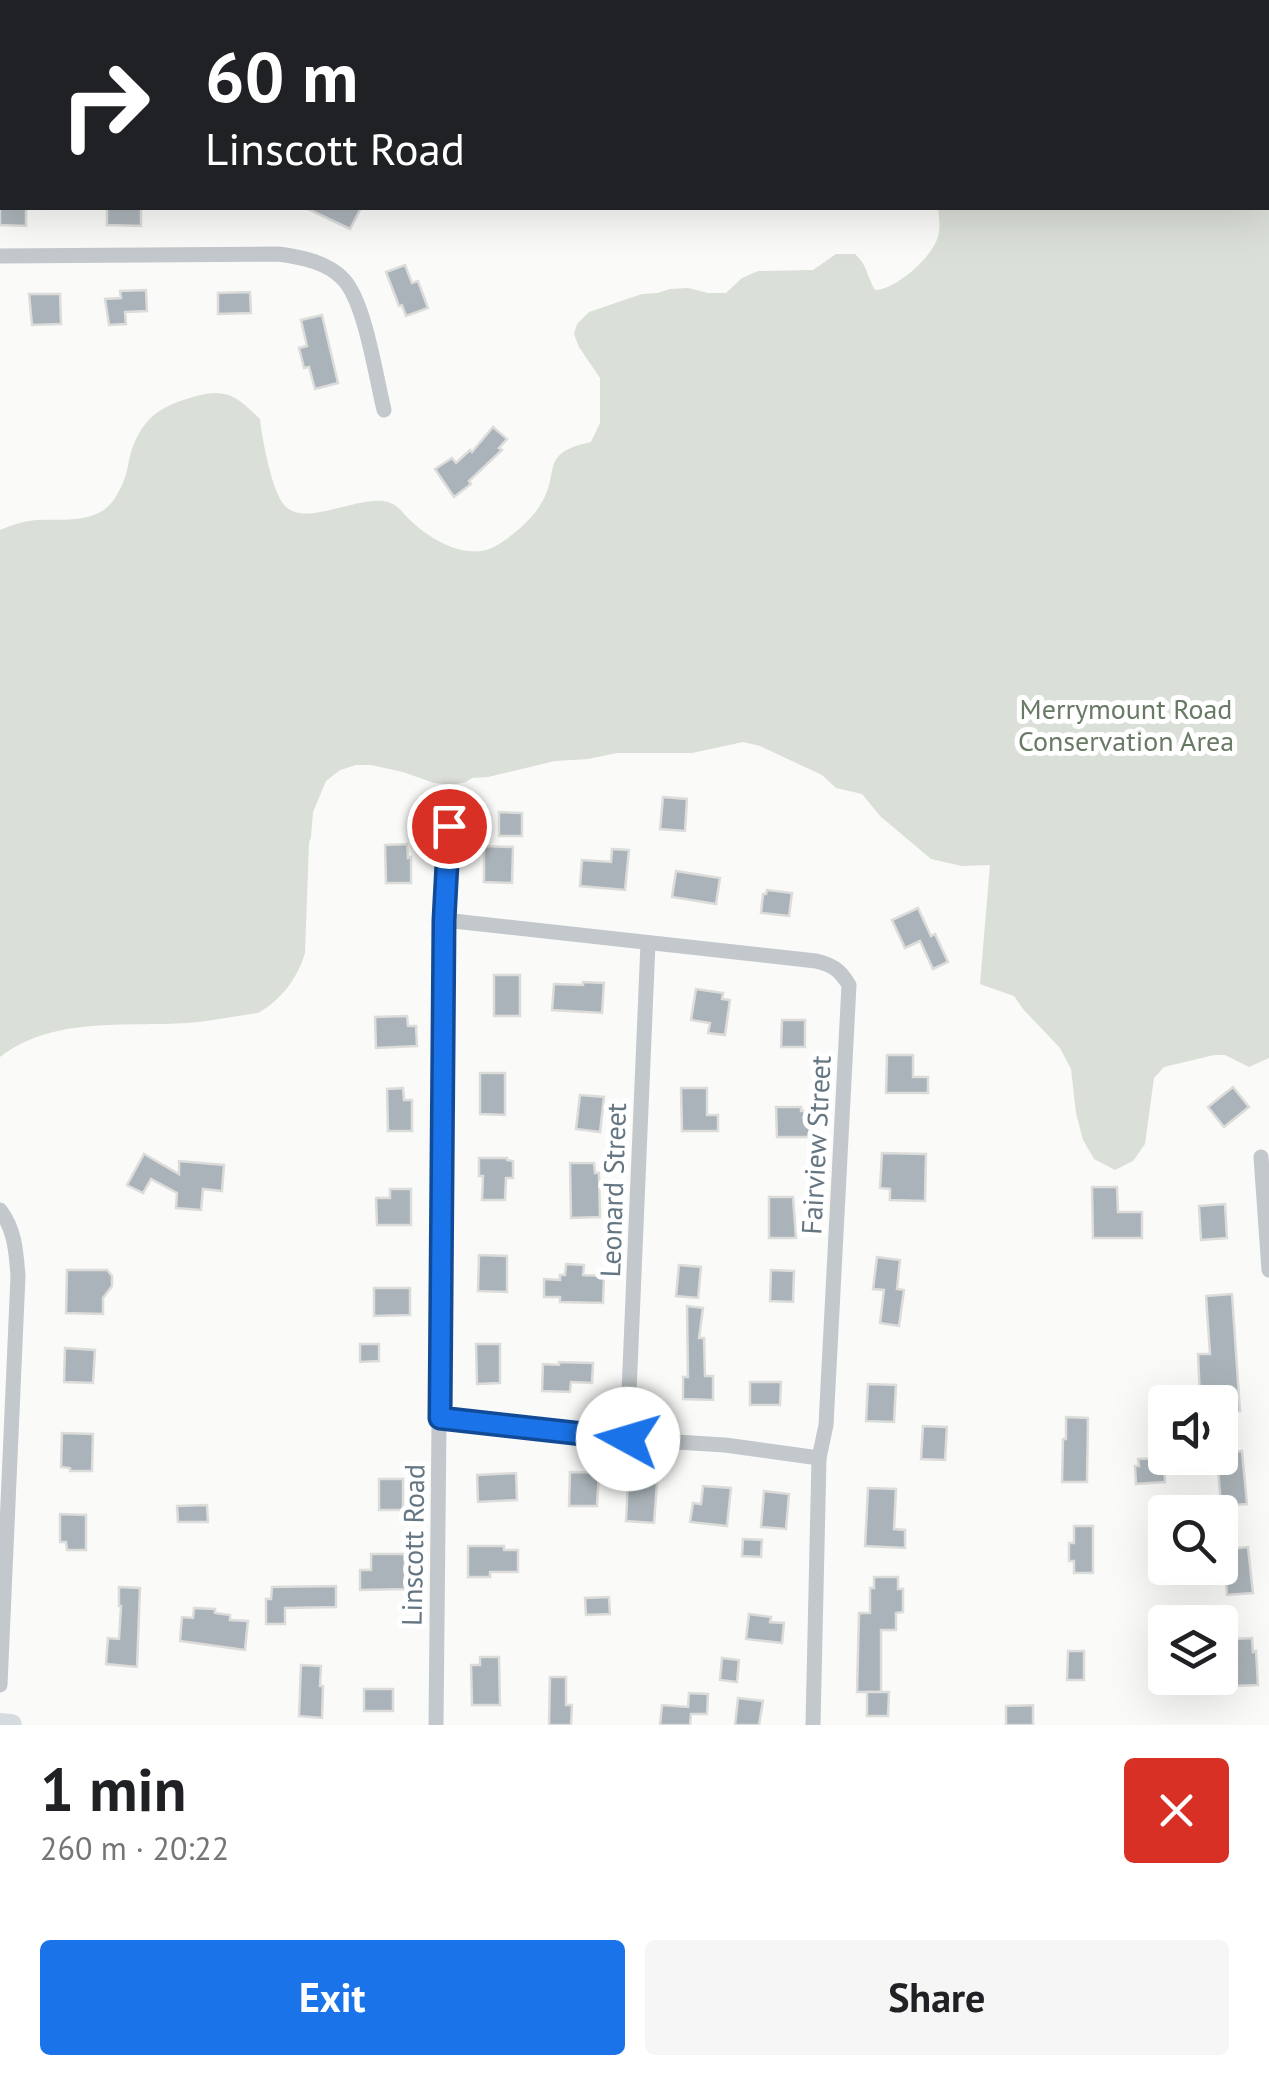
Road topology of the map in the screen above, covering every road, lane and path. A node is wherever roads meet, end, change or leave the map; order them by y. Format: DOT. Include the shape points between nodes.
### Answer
graph roads {
  1 [pos="0,256"];
  2 [pos="384,410"];
  3 [pos="449,826"];
  4 [pos="444,920"];
  5 [pos="648,944"];
  6 [pos="1260,1158"];
  7 [pos="0,1210"];
  8 [pos="1269,1270"];
  9 [pos="440,1418"];
  10 [pos="628,1439"];
  11 [pos="820,1458"];
  12 [pos="0,1685"];
  13 [pos="0,1724"];
  14 [pos="12,1725"];
  15 [pos="436,1725"];
  16 [pos="813,1725"];
  1 -- 2 [label="street" via="278,254 317,262 347,283 356,300"];
  3 -- 4 [label="street, Linscott Road"];
  4 -- 5 [label="street, Fairview Street"];
  4 -- 9 [label="street, Linscott Road"];
  5 -- 10 [label="street, Leonard Street"];
  5 -- 11 [label="street, Fairview Street" via="816,961 832,965 849,985"];
  6 -- 8 [label="street"];
  7 -- 12 [label="street" via="16,1241 18,1276"];
  9 -- 10 [label="street"];
  9 -- 15 [label="street, Linscott Road"];
  10 -- 11 [label="street"];
  11 -- 16 [label="street, Fairview Street"];
  13 -- 14 [label="main road"];
}
